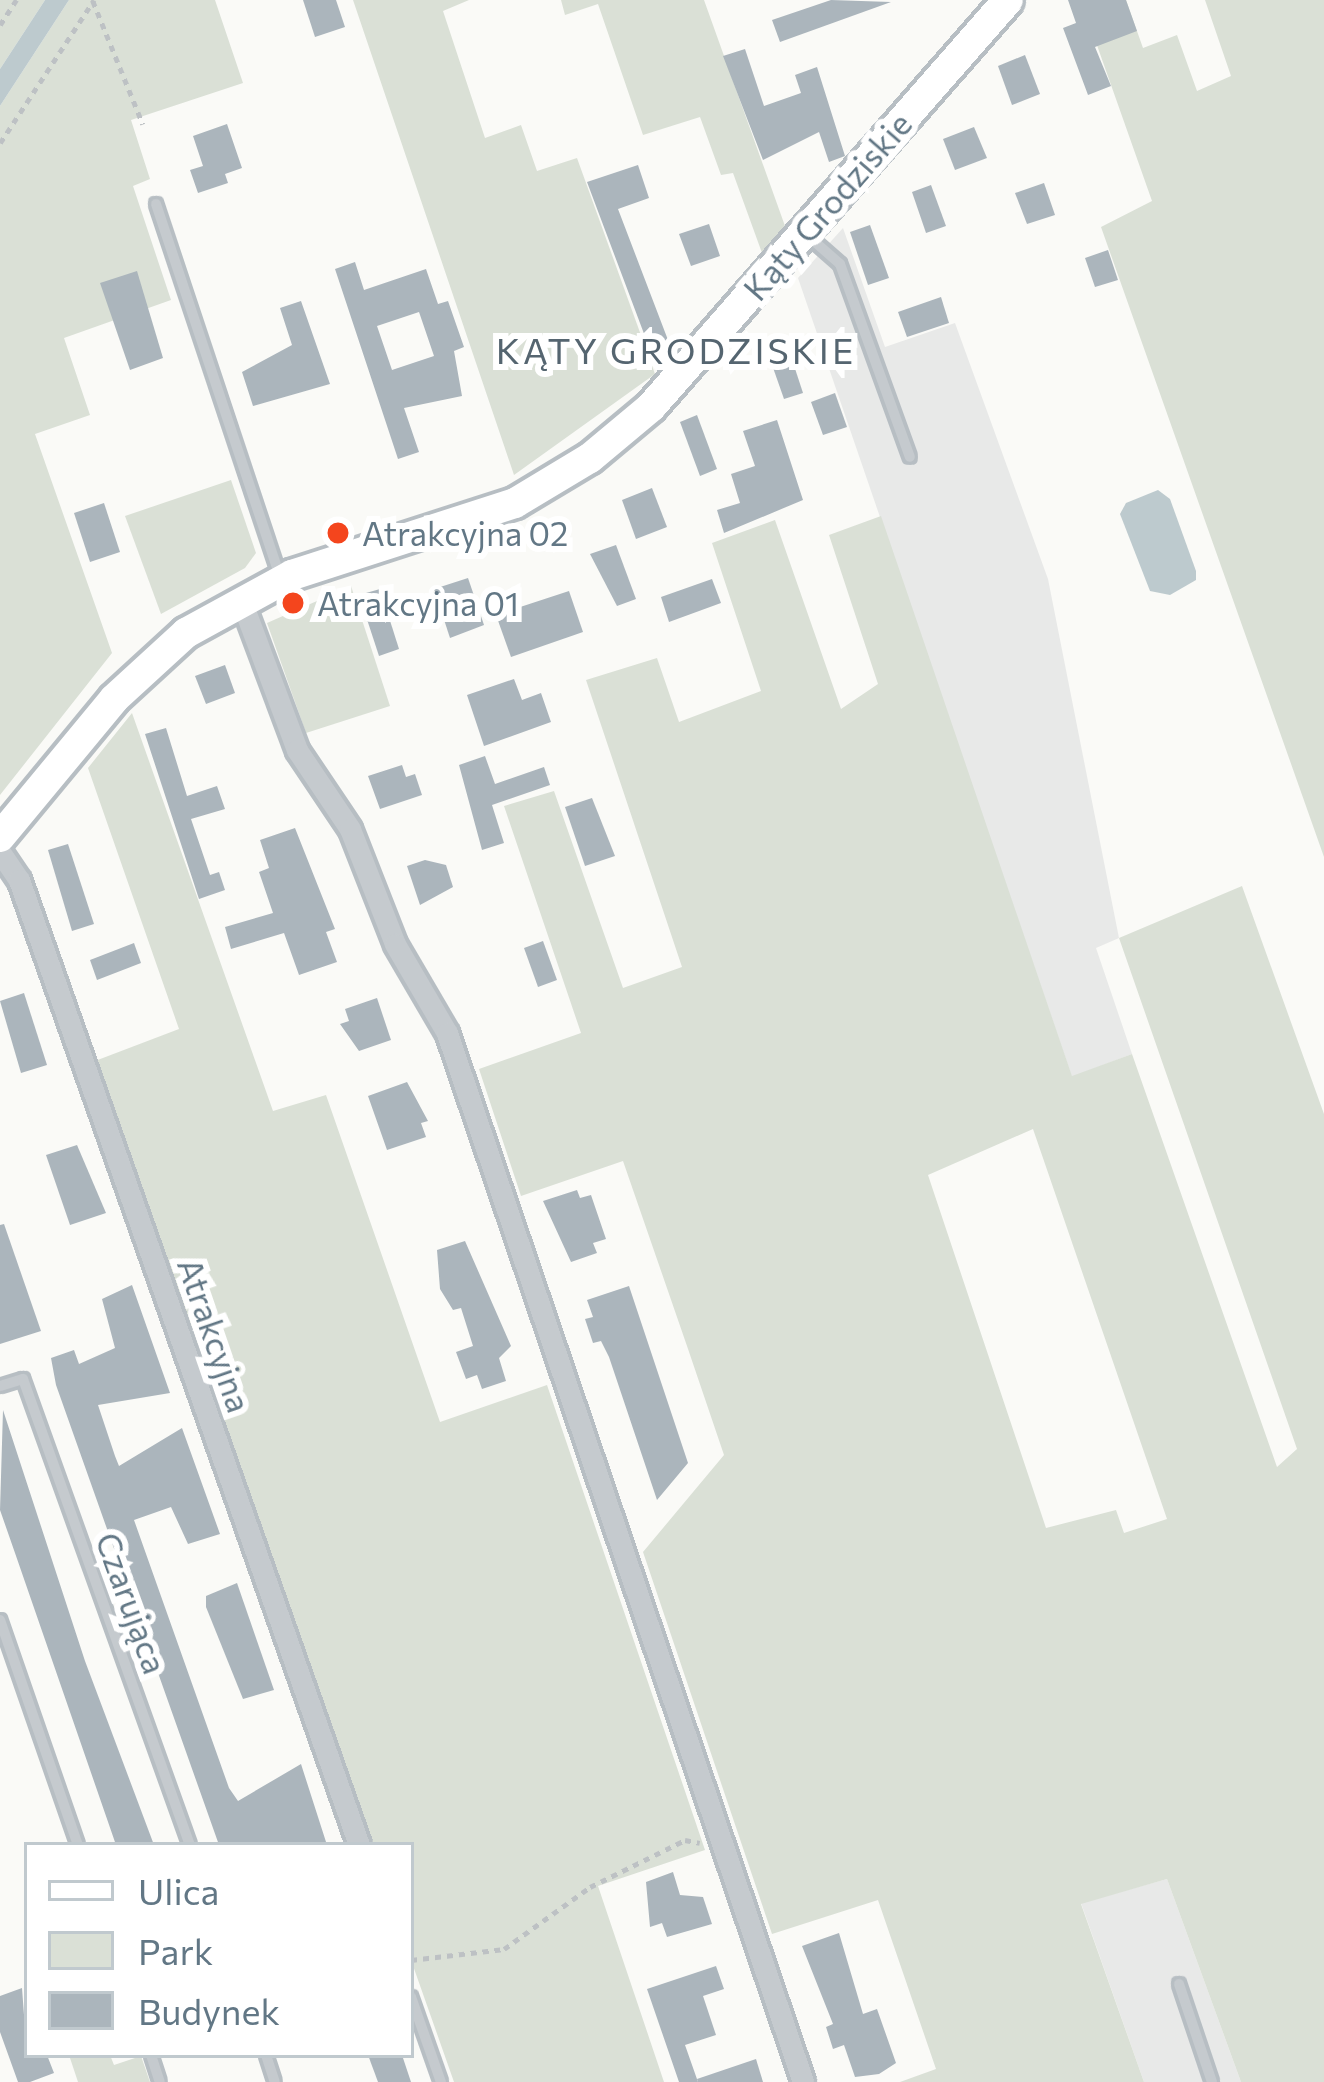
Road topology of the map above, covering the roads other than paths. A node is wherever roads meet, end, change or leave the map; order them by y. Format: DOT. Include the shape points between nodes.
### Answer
graph roads {
  1 [pos="1008,0"];
  2 [pos="156,203"];
  3 [pos="804,232"];
  4 [pos="910,457"];
  5 [pos="280,580"];
  6 [pos="242,600"];
  7 [pos="0,837"];
  8 [pos="0,852"];
  9 [pos="0,1386"];
  10 [pos="0,1620"];
  11 [pos="77,1842"];
  12 [pos="189,1842"];
  13 [pos="358,1842"];
  14 [pos="1179,1984"];
  15 [pos="414,2006"];
  16 [pos="441,2082"];
  17 [pos="803,2082"];
  18 [pos="1212,2082"];
  1 -- 3 [label="street, Kąty Grodziskie"];
  2 -- 5 [label="lane"];
  3 -- 4 [label="lane" via="840,264"];
  3 -- 5 [label="street, Kąty Grodziskie" via="651,407 551,484 450,529"];
  5 -- 6 [label="street, Kąty Grodziskie"];
  6 -- 7 [label="street, Kąty Grodziskie" via="133,679"];
  6 -- 17 [label="street" via="297,750 350,829 395,944 447,1033"];
  8 -- 13 [label="street, Atrakcyjna" via="20,880"];
  9 -- 12 [label="lane, Czarująca" via="23,1379"];
  10 -- 11 [label="lane"];
  14 -- 18 [label="lane"];
  15 -- 16 [label="lane"];
}
